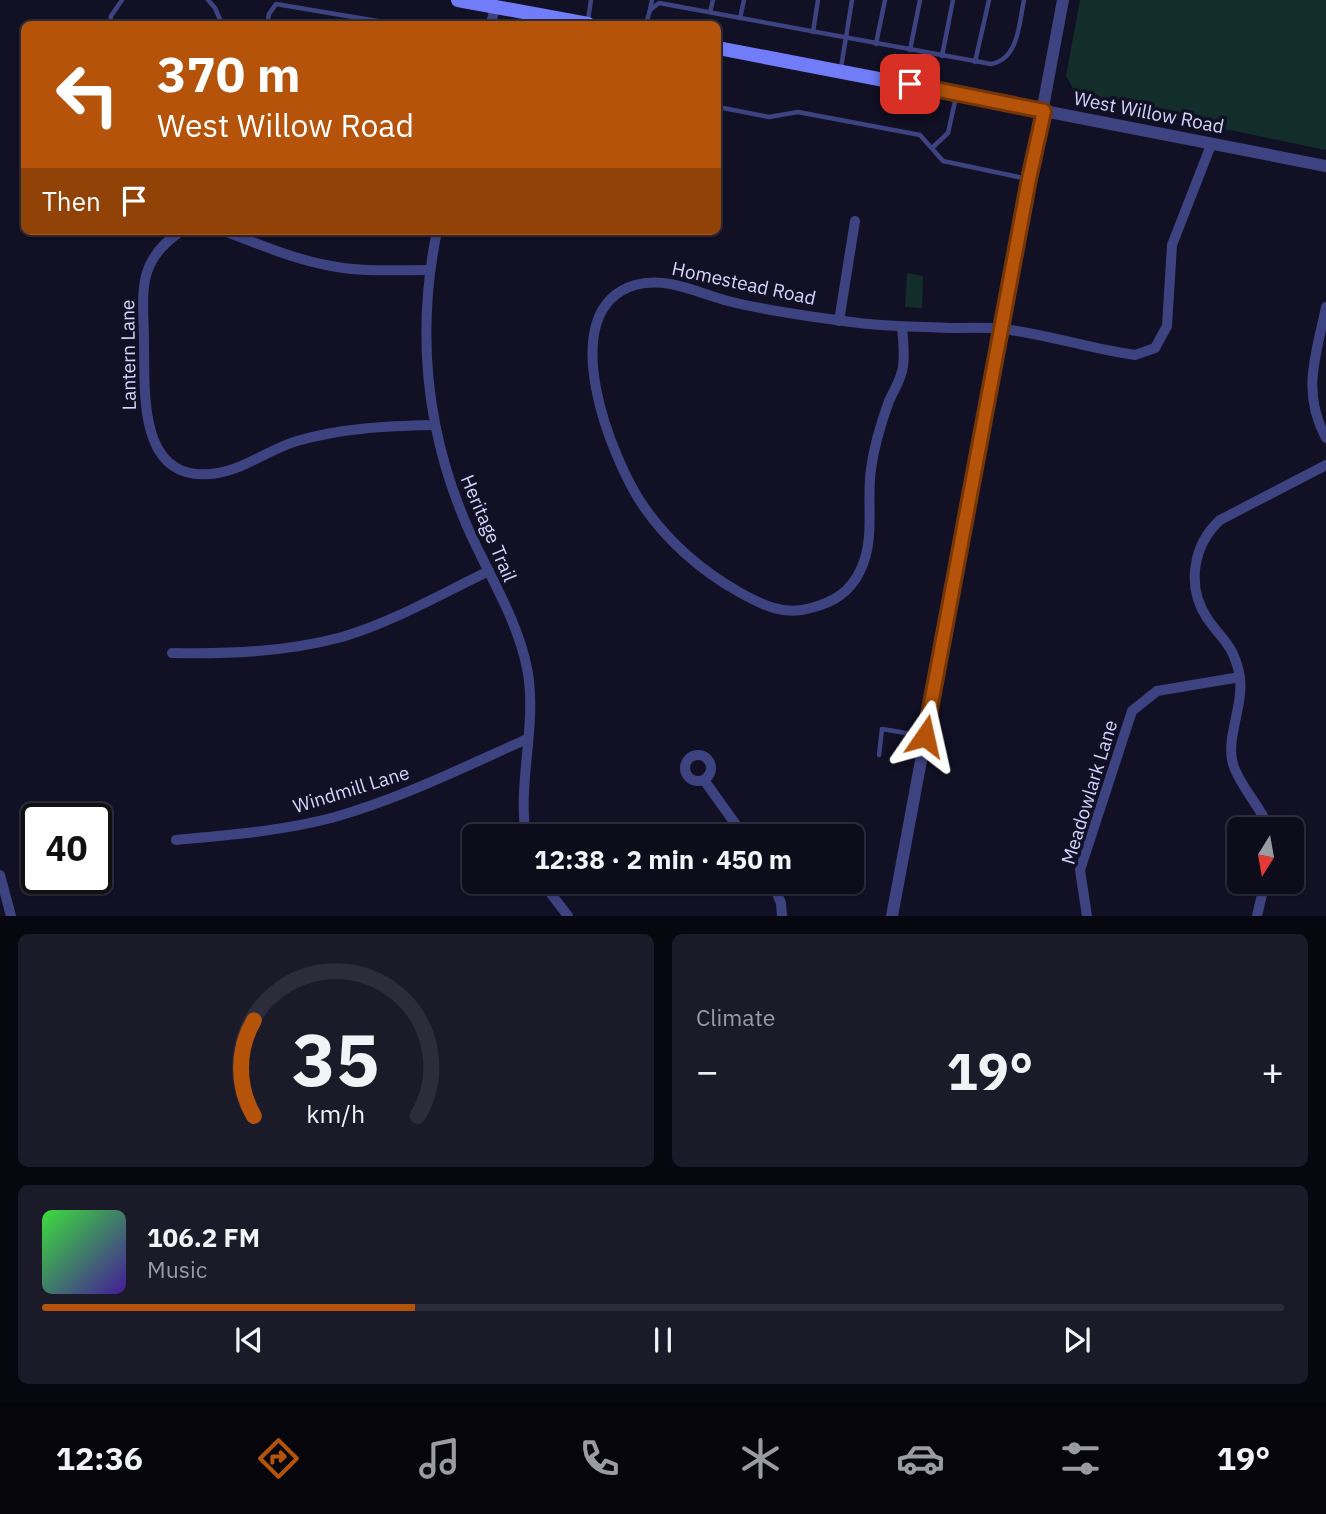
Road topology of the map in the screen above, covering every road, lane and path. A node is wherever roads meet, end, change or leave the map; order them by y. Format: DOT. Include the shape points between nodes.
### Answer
graph roads {
  1 [pos="122,0"];
  2 [pos="208,0"];
  3 [pos="457,0"];
  4 [pos="591,0"];
  5 [pos="652,0"];
  6 [pos="679,0"];
  7 [pos="713,0"];
  8 [pos="744,0"];
  9 [pos="818,0"];
  10 [pos="852,0"];
  11 [pos="885,0"];
  12 [pos="920,0"];
  13 [pos="953,0"];
  14 [pos="989,0"];
  15 [pos="1024,0"];
  16 [pos="1063,0"];
  17 [pos="678,6"];
  18 [pos="495,7"];
  19 [pos="650,10"];
  20 [pos="710,12"];
  21 [pos="740,18"];
  22 [pos="110,21"];
  23 [pos="221,21"];
  24 [pos="268,21"];
  25 [pos="377,21"];
  26 [pos="492,21"];
  27 [pos="571,21"];
  28 [pos="588,21"];
  29 [pos="647,21"];
  30 [pos="813,32"];
  31 [pos="845,38"];
  32 [pos="876,44"];
  33 [pos="721,49"];
  34 [pos="910,50"];
  35 [pos="942,56"];
  36 [pos="975,61"];
  37 [pos="840,71"];
  38 [pos="957,93"];
  39 [pos="721,108"];
  40 [pos="1044,111"];
  41 [pos="1211,145"];
  42 [pos="932,148"];
  43 [pos="1326,166"];
  44 [pos="1029,179"];
  45 [pos="855,221"];
  46 [pos="175,235"];
  47 [pos="235,235"];
  48 [pos="436,235"];
  49 [pos="429,270"];
  50 [pos="1326,307"];
  51 [pos="839,321"];
  52 [pos="902,327"];
  53 [pos="1002,329"];
  54 [pos="1321,359"];
  55 [pos="434,425"];
  56 [pos="1326,438"];
  57 [pos="1326,465"];
  58 [pos="489,570"];
  59 [pos="172,653"];
  60 [pos="1240,677"];
  61 [pos="925,736"];
  62 [pos="527,739"];
  63 [pos="879,755"];
  64 [pos="704,779"];
  65 [pos="1263,817"];
  66 [pos="524,824"];
  67 [pos="736,824"];
  68 [pos="176,840"];
  69 [pos="0,875"];
  70 [pos="550,894"];
  71 [pos="776,894"];
  72 [pos="1262,894"];
  73 [pos="11,915"];
  74 [pos="565,915"];
  75 [pos="782,915"];
  76 [pos="892,915"];
  77 [pos="1087,915"];
  78 [pos="1257,915"];
  1 -- 22 [label="lane"];
  2 -- 23 [label="lane"];
  3 -- 18 [label="main road"];
  4 -- 28 [label="lane"];
  5 -- 19 [label="lane"];
  6 -- 17 [label="lane"];
  7 -- 20 [label="lane"];
  8 -- 21 [label="lane"];
  9 -- 30 [label="lane"];
  10 -- 31 [label="lane"];
  11 -- 32 [label="lane"];
  12 -- 34 [label="lane"];
  13 -- 35 [label="lane"];
  14 -- 36 [label="lane"];
  15 -- 36 [label="lane" via="1013,51 1001,62"];
  16 -- 40 [label="street"];
  17 -- 19 [label="lane" via="659,3"];
  17 -- 20 [label="lane"];
  18 -- 26 [label="street"];
  18 -- 27 [label="main road"];
  19 -- 29 [label="lane"];
  20 -- 21 [label="lane"];
  21 -- 30 [label="lane"];
  24 -- 25 [label="lane" via="276,4"];
  30 -- 31 [label="lane"];
  31 -- 32 [label="lane"];
  31 -- 37 [label="lane"];
  32 -- 34 [label="lane"];
  33 -- 37 [label="main road, West Willow Road"];
  34 -- 35 [label="lane"];
  35 -- 36 [label="lane"];
  37 -- 38 [label="main road, West Willow Road"];
  38 -- 40 [label="main road, West Willow Road"];
  38 -- 42 [label="lane" via="948,133"];
  39 -- 42 [label="lane" via="769,117 798,112 920,135"];
  40 -- 41 [label="street, West Willow Road"];
  40 -- 44 [label="street"];
  41 -- 43 [label="street, West Willow Road"];
  41 -- 53 [label="street, Homestead Road" via="1172,245 1167,326 1155,348 1135,355"];
  42 -- 44 [label="lane" via="943,161"];
  44 -- 53 [label="street"];
  45 -- 51 [label="street"];
  46 -- 55 [label="street, Lantern Lane" via="160,245 149,262 144,287 145,408 150,437 163,457 198,474 219,473 327,434 365,427"];
  47 -- 49 [label="street" via="335,267"];
  48 -- 49 [label="street, Heritage Trail"];
  49 -- 55 [label="street, Heritage Trail" via="426,370"];
  50 -- 54 [label="street"];
  51 -- 52 [label="street, Homestead Road"];
  51 -- 52 [label="street, Homestead Road" via="660,283 632,286 620,293 608,302 595,327 593,361 600,412 620,465 646,509 679,547 718,580 760,604 788,611 820,606 845,593 862,568 869,536 871,471 884,415 904,365"];
  52 -- 53 [label="street, Homestead Road"];
  53 -- 61 [label="street"];
  54 -- 56 [label="street" via="1311,394"];
  55 -- 58 [label="street, Heritage Trail" via="449,483"];
  57 -- 60 [label="street" via="1220,520 1207,532 1199,551 1193,573 1198,600 1234,652"];
  58 -- 59 [label="street" via="344,636 246,653"];
  58 -- 62 [label="street, Heritage Trail" via="527,667"];
  60 -- 65 [label="street" via="1233,763"];
  60 -- 77 [label="street, Meadowlark Lane" via="1157,691 1132,711 1080,870"];
  61 -- 63 [label="lane" via="882,729"];
  61 -- 76 [label="street"];
  62 -- 66 [label="street, Heritage Trail"];
  62 -- 68 [label="street, Windmill Lane" via="415,789 332,818"];
  64 -- 67 [label="street"];
  69 -- 73 [label="street"];
  70 -- 74 [label="street"];
  71 -- 75 [label="street"];
  72 -- 78 [label="street"];
}
